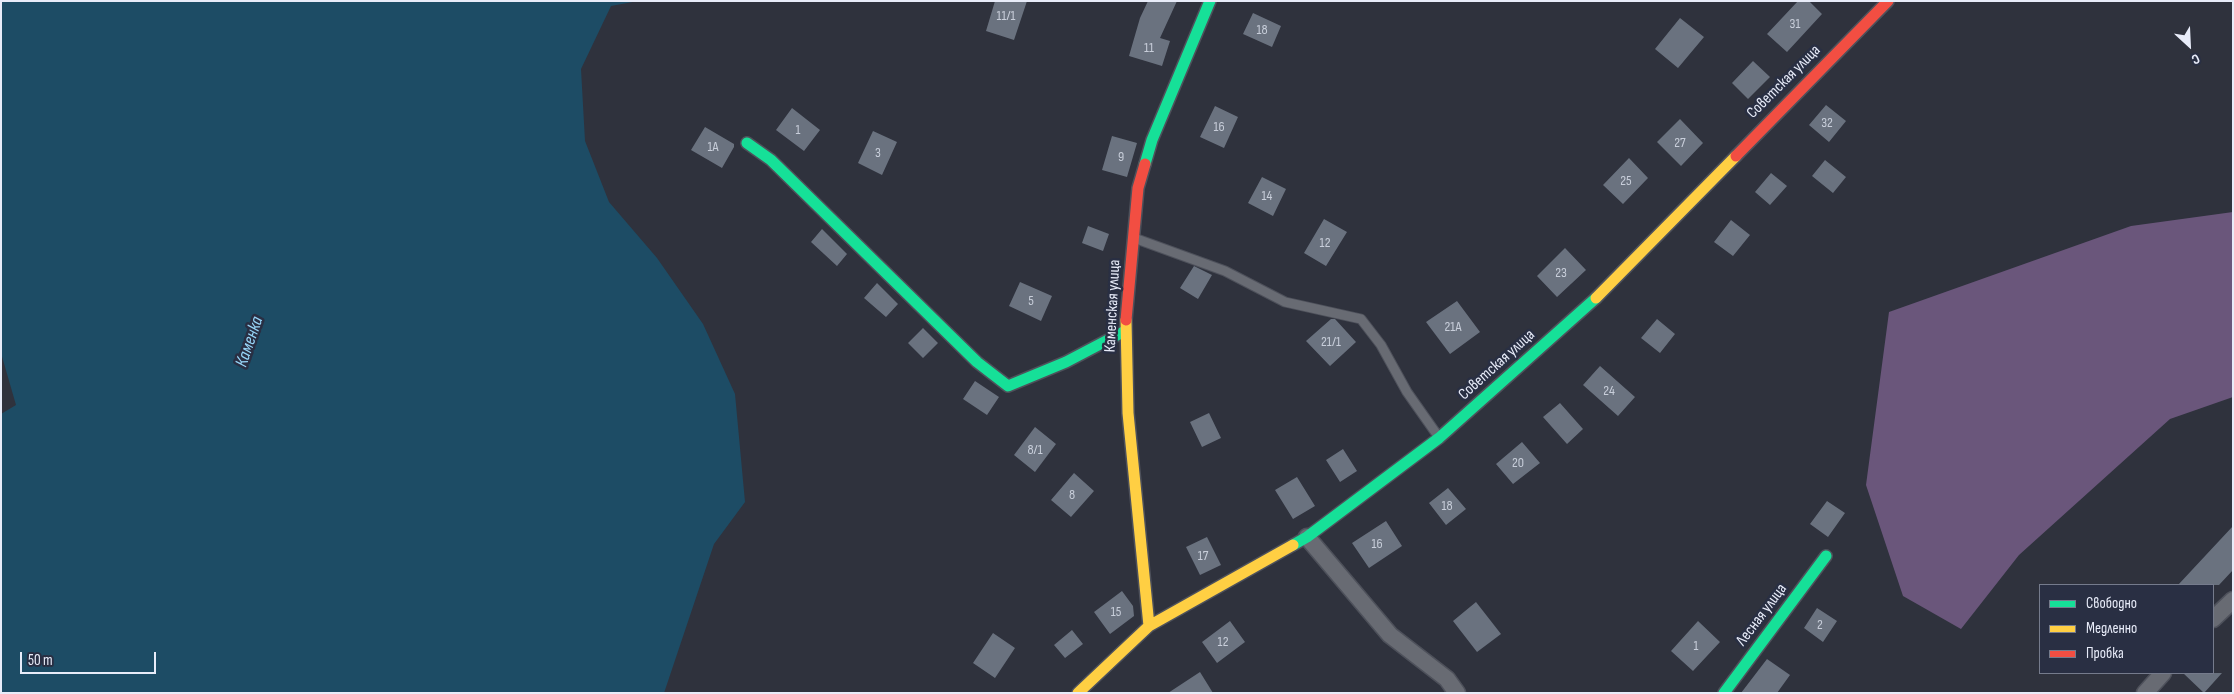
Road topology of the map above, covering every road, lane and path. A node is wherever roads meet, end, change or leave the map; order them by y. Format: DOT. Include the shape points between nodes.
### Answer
graph roads {
  1 [pos="1210,1"];
  2 [pos="1888,1"];
  3 [pos="747,143"];
  4 [pos="1133,237"];
  5 [pos="1125,331"];
  6 [pos="1440,438"];
  7 [pos="1307,537"];
  8 [pos="1826,556"];
  9 [pos="2233,600"];
  10 [pos="2214,618"];
  11 [pos="1149,626"];
  12 [pos="2162,674"];
  13 [pos="1078,693"];
  14 [pos="1457,693"];
  15 [pos="1724,693"];
  16 [pos="2146,693"];
  1 -- 4 [label="street, Каменская улица" via="1152,140 1138,188"];
  2 -- 6 [label="street, Советская улица" via="1602,293"];
  3 -- 5 [label="street" via="771,160 977,362 1008,386 1075,358"];
  4 -- 5 [label="street, Каменская улица"];
  4 -- 6 [label="lane" via="1226,271 1285,302 1361,319"];
  5 -- 11 [label="street, Каменская улица" via="1128,413"];
  6 -- 7 [label="street, Советская улица"];
  7 -- 11 [label="street, Советская улица"];
  7 -- 14 [label="street" via="1390,635 1447,679"];
  8 -- 15 [label="street, Лесная улица"];
  9 -- 10 [label="street"];
  11 -- 13 [label="street, Советская улица"];
  12 -- 16 [label="street"];
}
